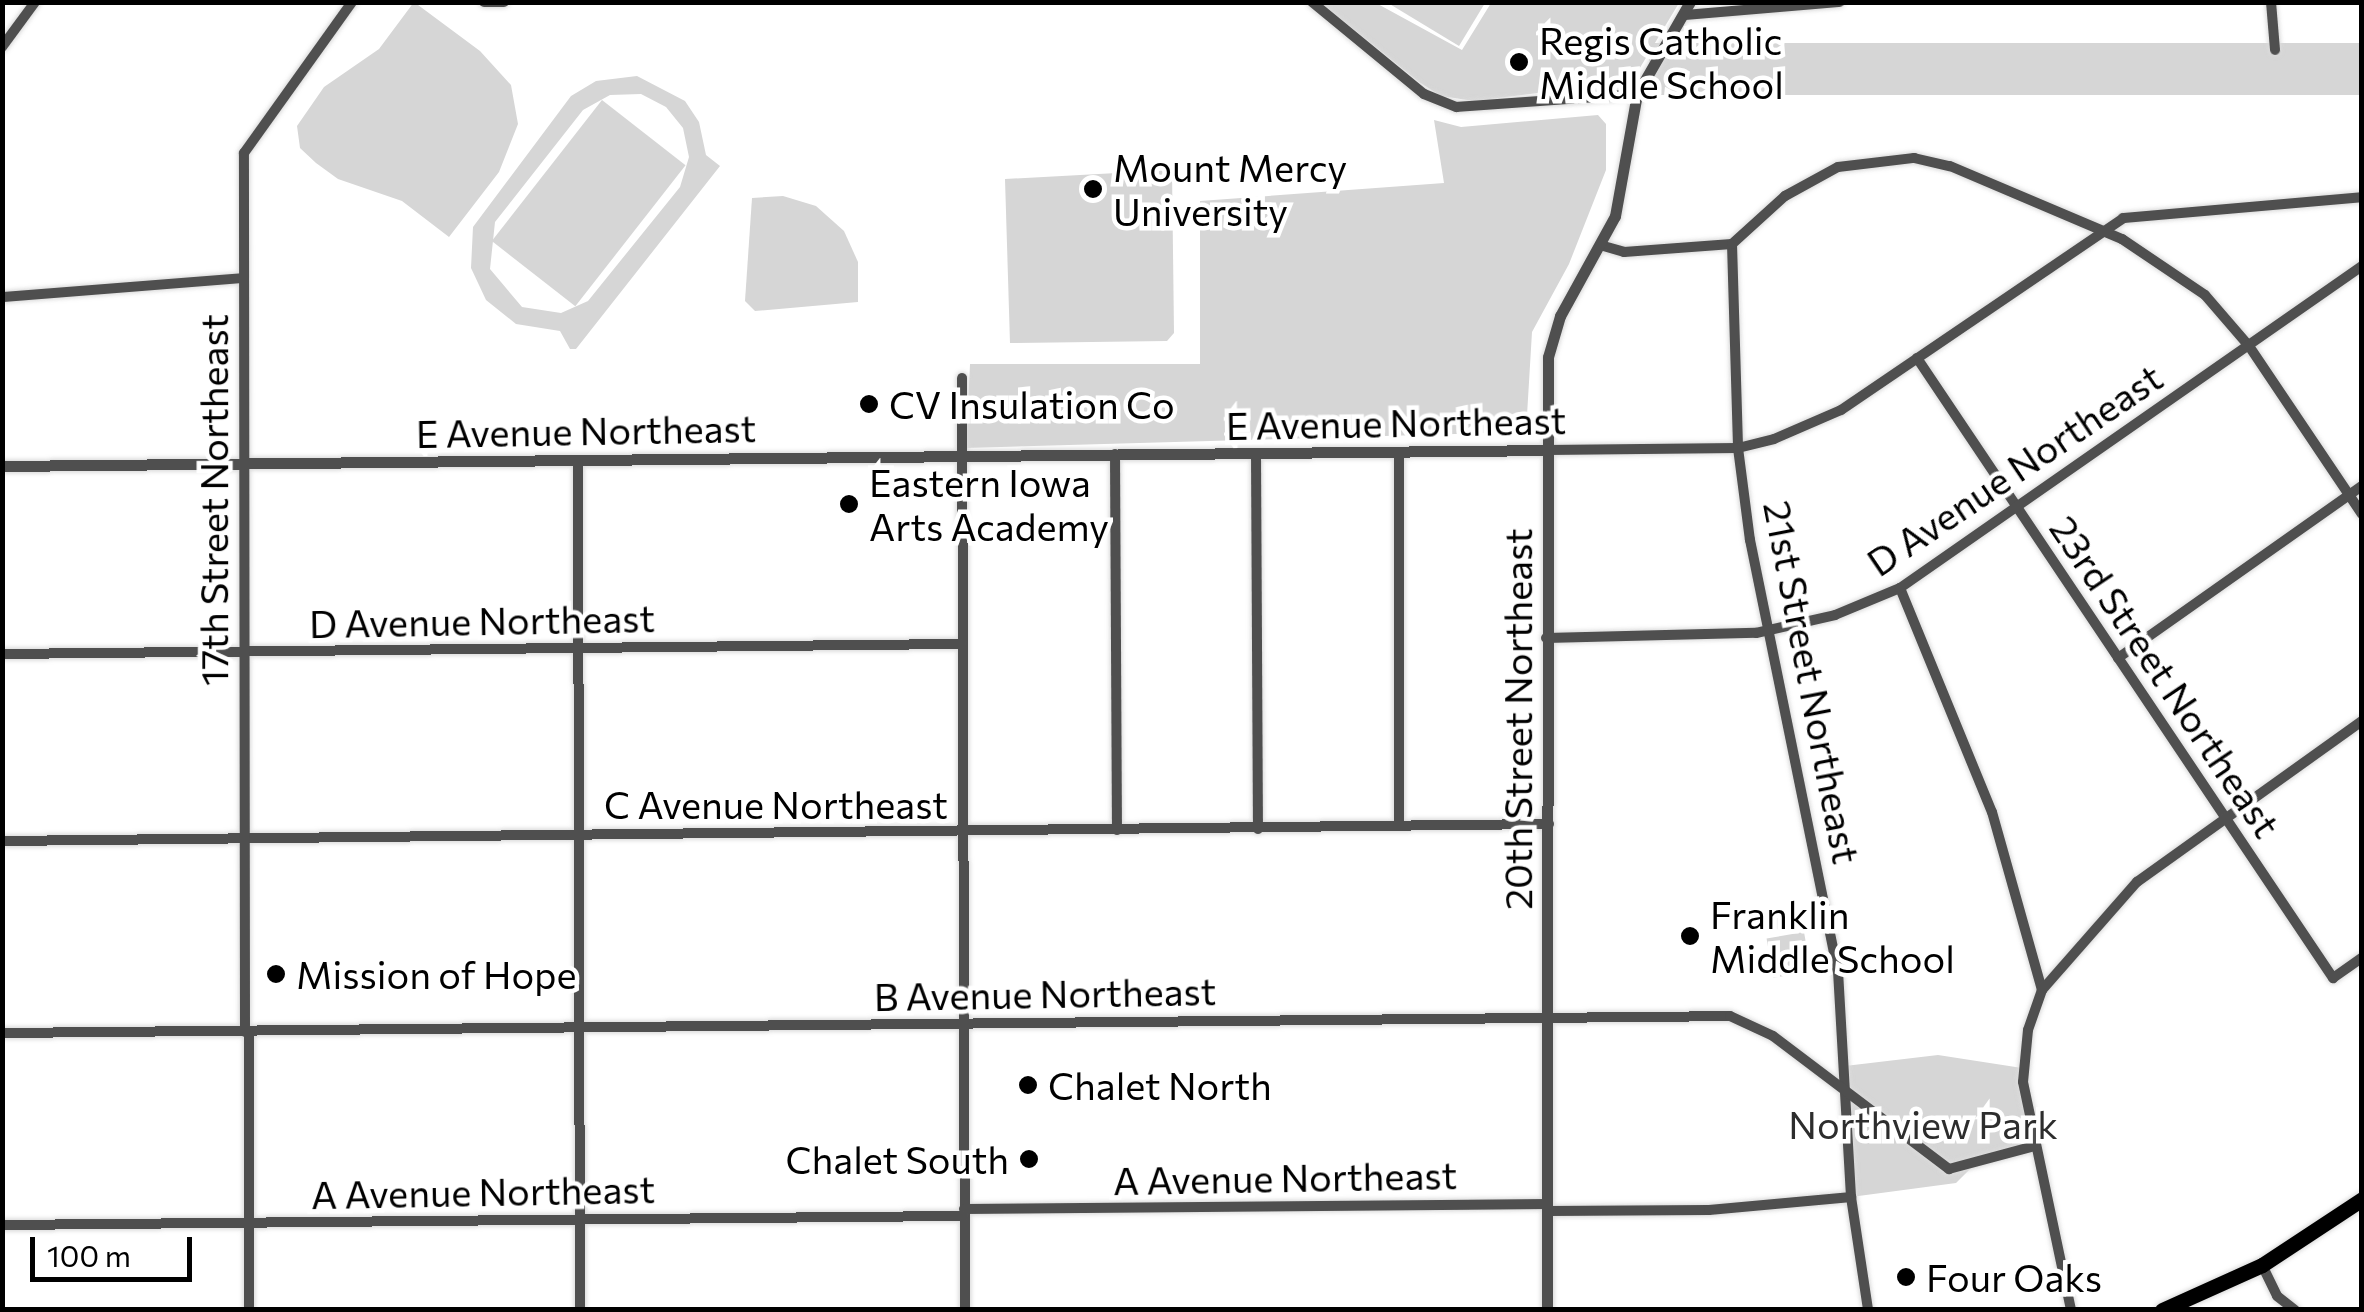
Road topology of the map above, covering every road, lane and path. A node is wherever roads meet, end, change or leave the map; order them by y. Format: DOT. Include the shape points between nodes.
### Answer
graph roads {
  1 [pos="35,2"];
  2 [pos="352,2"];
  3 [pos="484,2"];
  4 [pos="504,2"];
  5 [pos="1312,2"];
  6 [pos="1839,2"];
  7 [pos="2271,2"];
  8 [pos="1687,8"];
  9 [pos="2,47"];
  10 [pos="2275,50"];
  11 [pos="1637,94"];
  12 [pos="2362,197"];
  13 [pos="2101,230"];
  14 [pos="1732,244"];
  15 [pos="1600,245"];
  16 [pos="2362,266"];
  17 [pos="243,278"];
  18 [pos="2,297"];
  19 [pos="2250,346"];
  20 [pos="1917,358"];
  21 [pos="962,378"];
  22 [pos="1738,448"];
  23 [pos="1547,450"];
  24 [pos="1399,452"];
  25 [pos="1115,454"];
  26 [pos="1256,454"];
  27 [pos="962,457"];
  28 [pos="578,460"];
  29 [pos="243,464"];
  30 [pos="2,466"];
  31 [pos="2362,486"];
  32 [pos="2349,494"];
  33 [pos="2018,510"];
  34 [pos="2362,514"];
  35 [pos="1900,588"];
  36 [pos="1768,631"];
  37 [pos="1546,638"];
  38 [pos="962,644"];
  39 [pos="578,650"];
  40 [pos="244,652"];
  41 [pos="2,654"];
  42 [pos="2118,658"];
  43 [pos="2362,722"];
  44 [pos="2225,818"];
  45 [pos="1549,824"];
  46 [pos="1399,826"];
  47 [pos="1258,828"];
  48 [pos="1116,830"];
  49 [pos="963,832"];
  50 [pos="579,835"];
  51 [pos="243,839"];
  52 [pos="2,841"];
  53 [pos="2362,958"];
  54 [pos="2042,990"];
  55 [pos="1547,1018"];
  56 [pos="962,1024"];
  57 [pos="580,1027"];
  58 [pos="247,1032"];
  59 [pos="2,1034"];
  60 [pos="1845,1092"];
  61 [pos="2034,1146"];
  62 [pos="1852,1197"];
  63 [pos="2362,1199"];
  64 [pos="1548,1207"];
  65 [pos="964,1213"];
  66 [pos="580,1221"];
  67 [pos="248,1223"];
  68 [pos="2,1225"];
  69 [pos="2262,1265"];
  70 [pos="249,1310"];
  71 [pos="580,1310"];
  72 [pos="965,1310"];
  73 [pos="1547,1310"];
  74 [pos="1868,1310"];
  75 [pos="2072,1310"];
  76 [pos="2162,1310"];
  77 [pos="2295,1310"];
  1 -- 9 [label="street"];
  2 -- 17 [label="street, 17th Street Northeast" via="250,137 242,170"];
  3 -- 4 [label="street"];
  5 -- 11 [label="street" via="1424,94 1457,107"];
  6 -- 8 [label="street"];
  7 -- 10 [label="street"];
  8 -- 11 [label="street"];
  11 -- 15 [label="street, 20th Street Northeast" via="1622,192"];
  12 -- 13 [label="street, E Avenue Northeast" via="2148,213"];
  13 -- 14 [label="street" via="1950,166 1879,159 1812,176"];
  13 -- 19 [label="street" via="2171,269"];
  13 -- 20 [label="street, E Avenue Northeast"];
  14 -- 15 [label="street" via="1624,252"];
  14 -- 22 [label="street, 21st Street Northeast"];
  15 -- 23 [label="street, 20th Street Northeast" via="1550,344"];
  16 -- 19 [label="street, D Avenue Northeast"];
  17 -- 18 [label="street"];
  17 -- 29 [label="street, 17th Street Northeast"];
  19 -- 32 [label="street"];
  19 -- 33 [label="street, D Avenue Northeast"];
  20 -- 22 [label="street, E Avenue Northeast" via="1815,424"];
  20 -- 33 [label="street, 23rd Street Northeast"];
  21 -- 27 [label="street"];
  22 -- 23 [label="street, E Avenue Northeast"];
  22 -- 36 [label="street, 21st Street Northeast"];
  23 -- 24 [label="street, E Avenue Northeast"];
  23 -- 37 [label="street, 20th Street Northeast"];
  24 -- 26 [label="street, E Avenue Northeast"];
  24 -- 46 [label="street"];
  25 -- 26 [label="street, E Avenue Northeast"];
  25 -- 27 [label="street, E Avenue Northeast"];
  25 -- 48 [label="street"];
  26 -- 47 [label="street"];
  27 -- 28 [label="street, E Avenue Northeast"];
  27 -- 38 [label="street"];
  28 -- 29 [label="street, E Avenue Northeast"];
  28 -- 39 [label="street"];
  29 -- 30 [label="street, E Avenue Northeast"];
  29 -- 40 [label="street, 17th Street Northeast"];
  31 -- 32 [label="street"];
  32 -- 34 [label="street"];
  32 -- 42 [label="street"];
  33 -- 35 [label="street, D Avenue Northeast"];
  33 -- 42 [label="street, 23rd Street Northeast"];
  35 -- 36 [label="street, D Avenue Northeast" via="1835,615"];
  35 -- 54 [label="street" via="1992,812"];
  36 -- 37 [label="street, D Avenue Northeast"];
  36 -- 60 [label="street, 21st Street Northeast" via="1826,900"];
  37 -- 45 [label="street, 20th Street Northeast"];
  38 -- 39 [label="street, D Avenue Northeast"];
  38 -- 49 [label="street"];
  39 -- 40 [label="street, D Avenue Northeast"];
  39 -- 50 [label="street"];
  40 -- 41 [label="street, D Avenue Northeast"];
  40 -- 51 [label="street, 17th Street Northeast"];
  42 -- 44 [label="street, 23rd Street Northeast"];
  43 -- 44 [label="street"];
  44 -- 53 [label="street, 23rd Street Northeast" via="2333,978"];
  44 -- 54 [label="street" via="2137,882"];
  45 -- 46 [label="street, C Avenue Northeast"];
  45 -- 55 [label="street, 20th Street Northeast"];
  46 -- 47 [label="street, C Avenue Northeast"];
  47 -- 48 [label="street, C Avenue Northeast"];
  48 -- 49 [label="street, C Avenue Northeast"];
  49 -- 50 [label="street, C Avenue Northeast"];
  49 -- 56 [label="street"];
  50 -- 51 [label="street, C Avenue Northeast"];
  50 -- 57 [label="street"];
  51 -- 52 [label="street, C Avenue Northeast"];
  51 -- 58 [label="street, 17th Street Northeast"];
  54 -- 61 [label="street" via="2022,1068"];
  55 -- 56 [label="street, B Avenue Northeast"];
  55 -- 60 [label="street, B Avenue Northeast" via="1730,1016 1772,1036"];
  55 -- 64 [label="street, 20th Street Northeast"];
  56 -- 57 [label="street, B Avenue Northeast"];
  56 -- 65 [label="street"];
  57 -- 58 [label="street, B Avenue Northeast"];
  57 -- 66 [label="street"];
  58 -- 59 [label="street, B Avenue Northeast"];
  58 -- 67 [label="street, 17th Street Northeast"];
  60 -- 61 [label="street, B Avenue Northeast" via="1949,1169"];
  60 -- 62 [label="street, 21st Street Northeast"];
  61 -- 75 [label="street"];
  62 -- 64 [label="street, A Avenue Northeast" via="1736,1209"];
  62 -- 74 [label="street, 21st Street Northeast"];
  63 -- 69 [label="main road"];
  64 -- 65 [label="street, A Avenue Northeast"];
  64 -- 73 [label="street, 20th Street Northeast"];
  65 -- 66 [label="street, A Avenue Northeast"];
  65 -- 72 [label="street"];
  66 -- 67 [label="street, A Avenue Northeast"];
  66 -- 71 [label="street"];
  67 -- 68 [label="street, A Avenue Northeast"];
  67 -- 70 [label="street, 17th Street Northeast"];
  69 -- 76 [label="main road"];
  69 -- 77 [label="street" via="2277,1296"];
}
